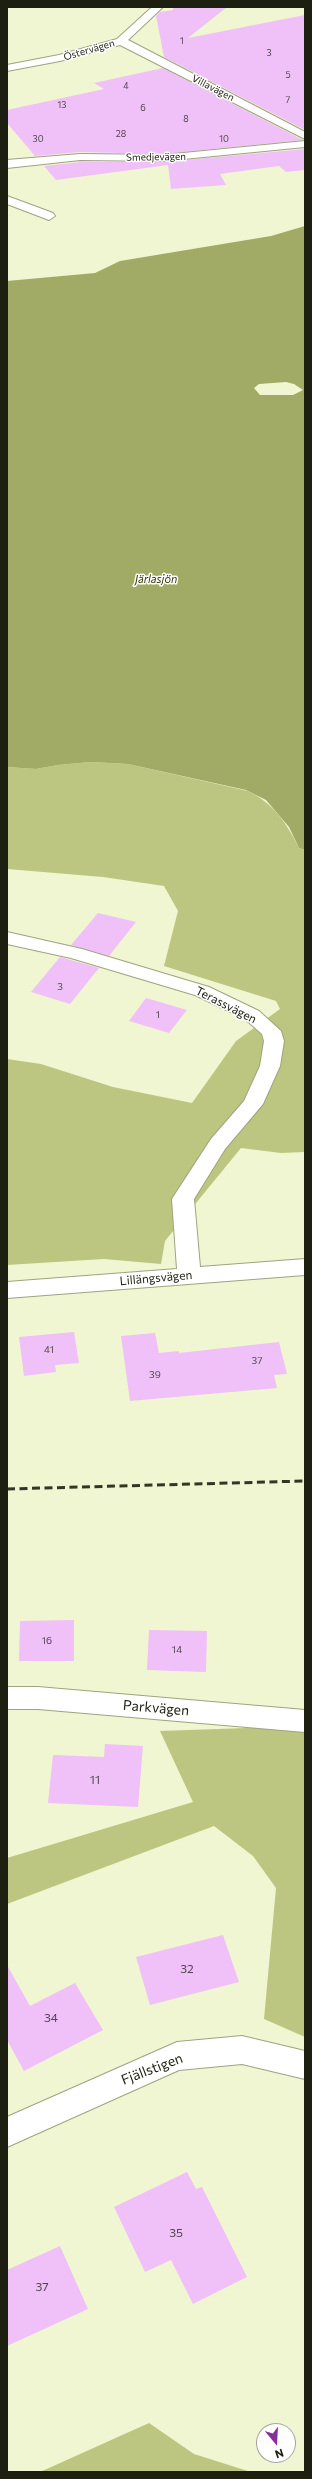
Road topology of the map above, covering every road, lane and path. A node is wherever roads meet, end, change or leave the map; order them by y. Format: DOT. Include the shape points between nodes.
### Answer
graph roads {
  1 [pos="158,7"];
  2 [pos="121,41"];
  3 [pos="7,68"];
  4 [pos="305,136"];
  5 [pos="305,144"];
  6 [pos="7,164"];
  7 [pos="7,200"];
  8 [pos="49,216"];
  9 [pos="7,938"];
  10 [pos="305,1267"];
  11 [pos="189,1275"];
  12 [pos="7,1290"];
  13 [pos="7,1698"];
  14 [pos="305,1721"];
  15 [pos="305,2066"];
  16 [pos="7,2132"];
  1 -- 2 [label="street, Östervägen"];
  2 -- 3 [label="street, Östervägen" via="60,58"];
  2 -- 4 [label="street, Villavägen"];
  5 -- 6 [label="street, Smedjevägen" via="171,157 80,157"];
  7 -- 8 [label="street"];
  9 -- 11 [label="street, Terassvägen" via="75,953 202,991 252,1015 271,1031 274,1041 270,1066 253,1104 218,1144 183,1199"];
  10 -- 11 [label="street, Lillängsvägen"];
  11 -- 12 [label="street, Lillängsvägen"];
  13 -- 14 [label="street, Parkvägen" via="38,1698"];
  15 -- 16 [label="street, Fjällstigen" via="242,2050 177,2056"];
}
